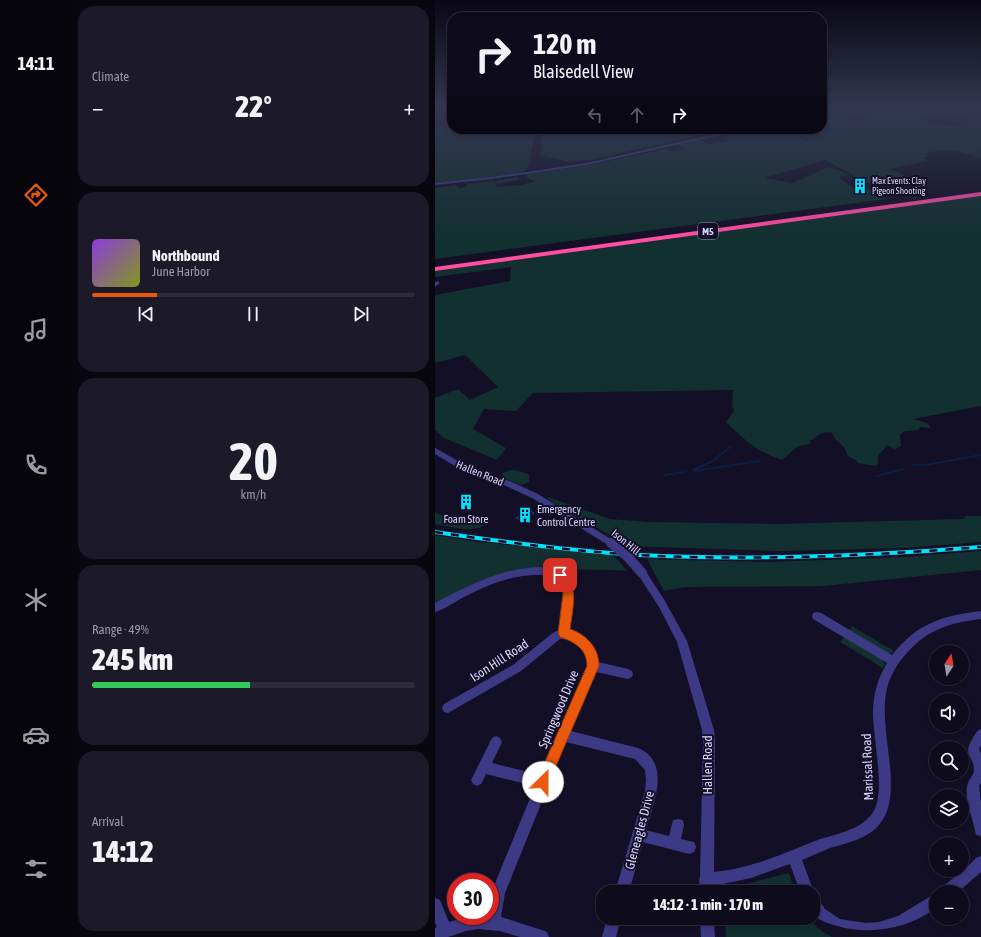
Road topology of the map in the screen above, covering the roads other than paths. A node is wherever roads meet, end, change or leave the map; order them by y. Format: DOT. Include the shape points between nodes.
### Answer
graph roads {
  1 [pos="641,152"];
  2 [pos="435,184"];
  3 [pos="981,189"];
  4 [pos="981,194"];
  5 [pos="435,263"];
  6 [pos="435,269"];
  7 [pos="435,451"];
  8 [pos="526,492"];
  9 [pos="435,608"];
  10 [pos="981,615"];
  11 [pos="817,616"];
  12 [pos="564,633"];
  13 [pos="682,641"];
  14 [pos="894,662"];
  15 [pos="593,666"];
  16 [pos="628,674"];
  17 [pos="448,708"];
  18 [pos="562,734"];
  19 [pos="981,735"];
  20 [pos="496,742"];
  21 [pos="977,751"];
  22 [pos="483,768"];
  23 [pos="477,780"];
  24 [pos="543,782"];
  25 [pos="678,825"];
  26 [pos="981,830"];
  27 [pos="639,835"];
  28 [pos="674,843"];
  29 [pos="689,847"];
  30 [pos="794,856"];
  31 [pos="981,863"];
  32 [pos="624,885"];
  33 [pos="707,885"];
  34 [pos="709,885"];
  35 [pos="804,885"];
  36 [pos="956,885"];
  37 [pos="499,891"];
  38 [pos="435,905"];
  39 [pos="929,905"];
  40 [pos="820,913"];
  41 [pos="499,923"];
  42 [pos="463,925"];
  43 [pos="612,925"];
  44 [pos="707,925"];
  45 [pos="440,933"];
  46 [pos="541,937"];
  47 [pos="609,937"];
  48 [pos="708,937"];
  1 -- 2 [label="street" via="587,164"];
  3 -- 5 [label="highway, M5"];
  4 -- 6 [label="highway, M5"];
  7 -- 8 [label="street, Hallen Road" via="466,469"];
  8 -- 13 [label="street, Ison Hill, bridge" via="628,556 662,604"];
  9 -- 12 [label="street" via="497,577 523,570 552,572 560,575 569,594"];
  10 -- 14 [label="street, Marissal Road" via="949,620 931,627 910,642"];
  11 -- 14 [label="street"];
  12 -- 15 [label="street, Springwood Drive" via="583,642 593,659"];
  12 -- 17 [label="street, Ison Hill Road" via="517,668"];
  13 -- 33 [label="street, Hallen Road" via="703,711 709,742"];
  14 -- 30 [label="street, Marissal Road" via="880,694 878,714 885,797 879,815 864,829"];
  15 -- 16 [label="street"];
  15 -- 18 [label="street, Springwood Drive"];
  18 -- 24 [label="street, Springwood Drive"];
  18 -- 27 [label="street, Gleneagles Drive" via="632,752 647,762 652,782"];
  19 -- 21 [label="street"];
  20 -- 22 [label="street"];
  21 -- 26 [label="street" via="974,754 979,761 980,775 973,786"];
  22 -- 23 [label="street"];
  22 -- 24 [label="street"];
  24 -- 37 [label="street, Springwood Drive"];
  25 -- 28 [label="street"];
  27 -- 28 [label="street"];
  27 -- 32 [label="street, Gleneagles Drive"];
  28 -- 29 [label="street"];
  30 -- 34 [label="street, Marissal Road"];
  30 -- 35 [label="street"];
  31 -- 36 [label="street"];
  38 -- 45 [label="street"];
  39 -- 40 [label="street" via="894,930 881,936 843,929"];
  41 -- 46 [label="street"];
  42 -- 45 [label="street"];
  43 -- 47 [label="street"];
  44 -- 48 [label="street"];
}
